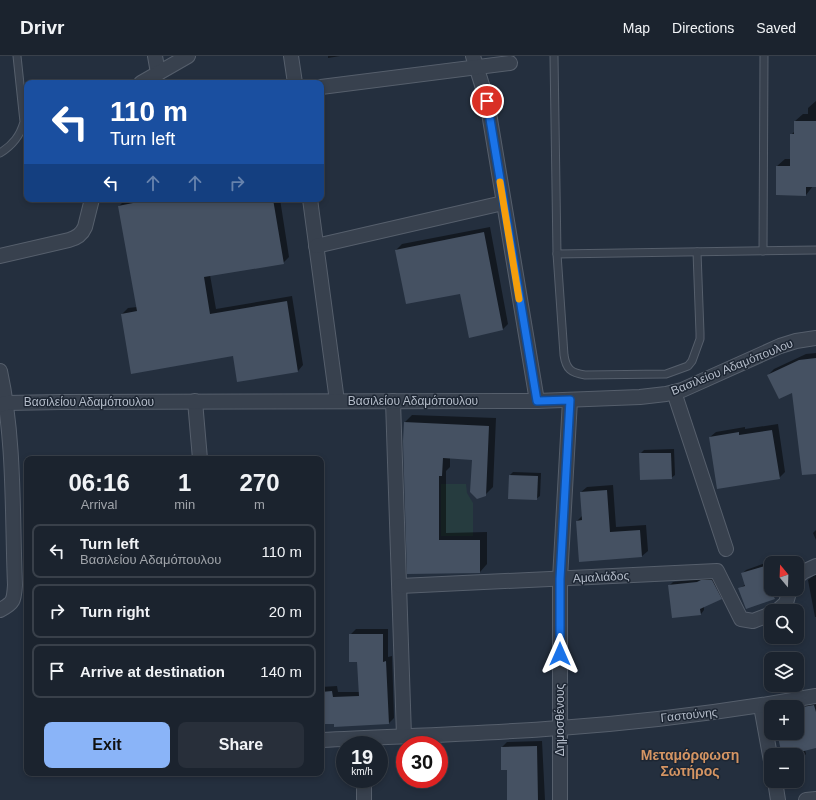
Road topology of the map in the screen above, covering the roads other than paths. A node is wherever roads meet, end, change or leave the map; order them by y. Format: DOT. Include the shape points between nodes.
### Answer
graph roads {
  1 [pos="17,56"];
  2 [pos="155,56"];
  3 [pos="188,56"];
  4 [pos="291,56"];
  5 [pos="554,56"];
  6 [pos="764,56"];
  7 [pos="475,62"];
  8 [pos="510,63"];
  9 [pos="158,73"];
  10 [pos="146,80"];
  11 [pos="295,80"];
  12 [pos="324,87"];
  13 [pos="0,153"];
  14 [pos="91,202"];
  15 [pos="310,202"];
  16 [pos="503,202"];
  17 [pos="316,246"];
  18 [pos="816,250"];
  19 [pos="763,251"];
  20 [pos="697,252"];
  21 [pos="557,254"];
  22 [pos="0,256"];
  23 [pos="816,338"];
  24 [pos="0,371"];
  25 [pos="674,392"];
  26 [pos="570,400"];
  27 [pos="195,401"];
  28 [pos="337,401"];
  29 [pos="393,401"];
  30 [pos="537,401"];
  31 [pos="3,404"];
  32 [pos="200,456"];
  33 [pos="726,549"];
  34 [pos="816,566"];
  35 [pos="804,572"];
  36 [pos="560,579"];
  37 [pos="400,586"];
  38 [pos="0,610"];
  39 [pos="764,617"];
  40 [pos="816,696"];
  41 [pos="761,706"];
  42 [pos="561,728"];
  43 [pos="404,736"];
  44 [pos="324,740"];
  45 [pos="336,741"];
  46 [pos="769,748"];
  47 [pos="364,788"];
  48 [pos="775,788"];
  49 [pos="816,799"];
  50 [pos="364,800"];
  51 [pos="560,800"];
  52 [pos="778,800"];
  53 [pos="806,800"];
  1 -- 13 [label="lane" via="24,122 15,142"];
  2 -- 9 [label="street"];
  3 -- 9 [label="street"];
  4 -- 11 [label="street"];
  5 -- 21 [label="lane"];
  6 -- 19 [label="lane"];
  7 -- 8 [label="street"];
  7 -- 12 [label="street"];
  7 -- 16 [label="street" via="487,101"];
  9 -- 10 [label="street"];
  14 -- 22 [label="street" via="84,231 78,236"];
  15 -- 17 [label="street"];
  16 -- 17 [label="street"];
  16 -- 30 [label="street"];
  17 -- 28 [label="street"];
  18 -- 19 [label="lane"];
  19 -- 20 [label="lane"];
  20 -- 21 [label="lane"];
  20 -- 21 [label="lane" via="700,339 688,366 666,374 585,375 572,373 567,368"];
  23 -- 25 [label="street, Βασιλείου Αδαμόπουλου" via="780,346"];
  24 -- 31 [label="street"];
  25 -- 26 [label="street, Βασιλείου Αδαμόπουλου" via="640,397"];
  25 -- 33 [label="street"];
  26 -- 30 [label="street, Βασιλείου Αδαμόπουλου"];
  26 -- 36 [label="street, Δημοσθένους"];
  27 -- 28 [label="street, Βασιλείου Αδαμόπουλου"];
  27 -- 31 [label="street, Βασιλείου Αδαμόπουλου"];
  27 -- 32 [label="street"];
  28 -- 29 [label="street, Βασιλείου Αδαμόπουλου"];
  29 -- 30 [label="street, Βασιλείου Αδαμόπουλου"];
  29 -- 37 [label="street"];
  31 -- 38 [label="street" via="10,435 14,596 11,604"];
  34 -- 35 [label="street"];
  36 -- 37 [label="street, Αμαλιάδος"];
  36 -- 39 [label="street, Αμαλιάδος" via="717,571 741,619 753,621"];
  36 -- 42 [label="street, Δημοσθένους"];
  37 -- 43 [label="street"];
  40 -- 41 [label="street, Γαστούνης"];
  41 -- 42 [label="street, Γαστούνης"];
  41 -- 46 [label="street"];
  42 -- 43 [label="street, Γαστούνης"];
  42 -- 51 [label="street, Δημοσθένους"];
  44 -- 45 [label="street, Γαστούνης"];
  47 -- 50 [label="street"];
  48 -- 52 [label="street"];
  49 -- 53 [label="street"];
}
